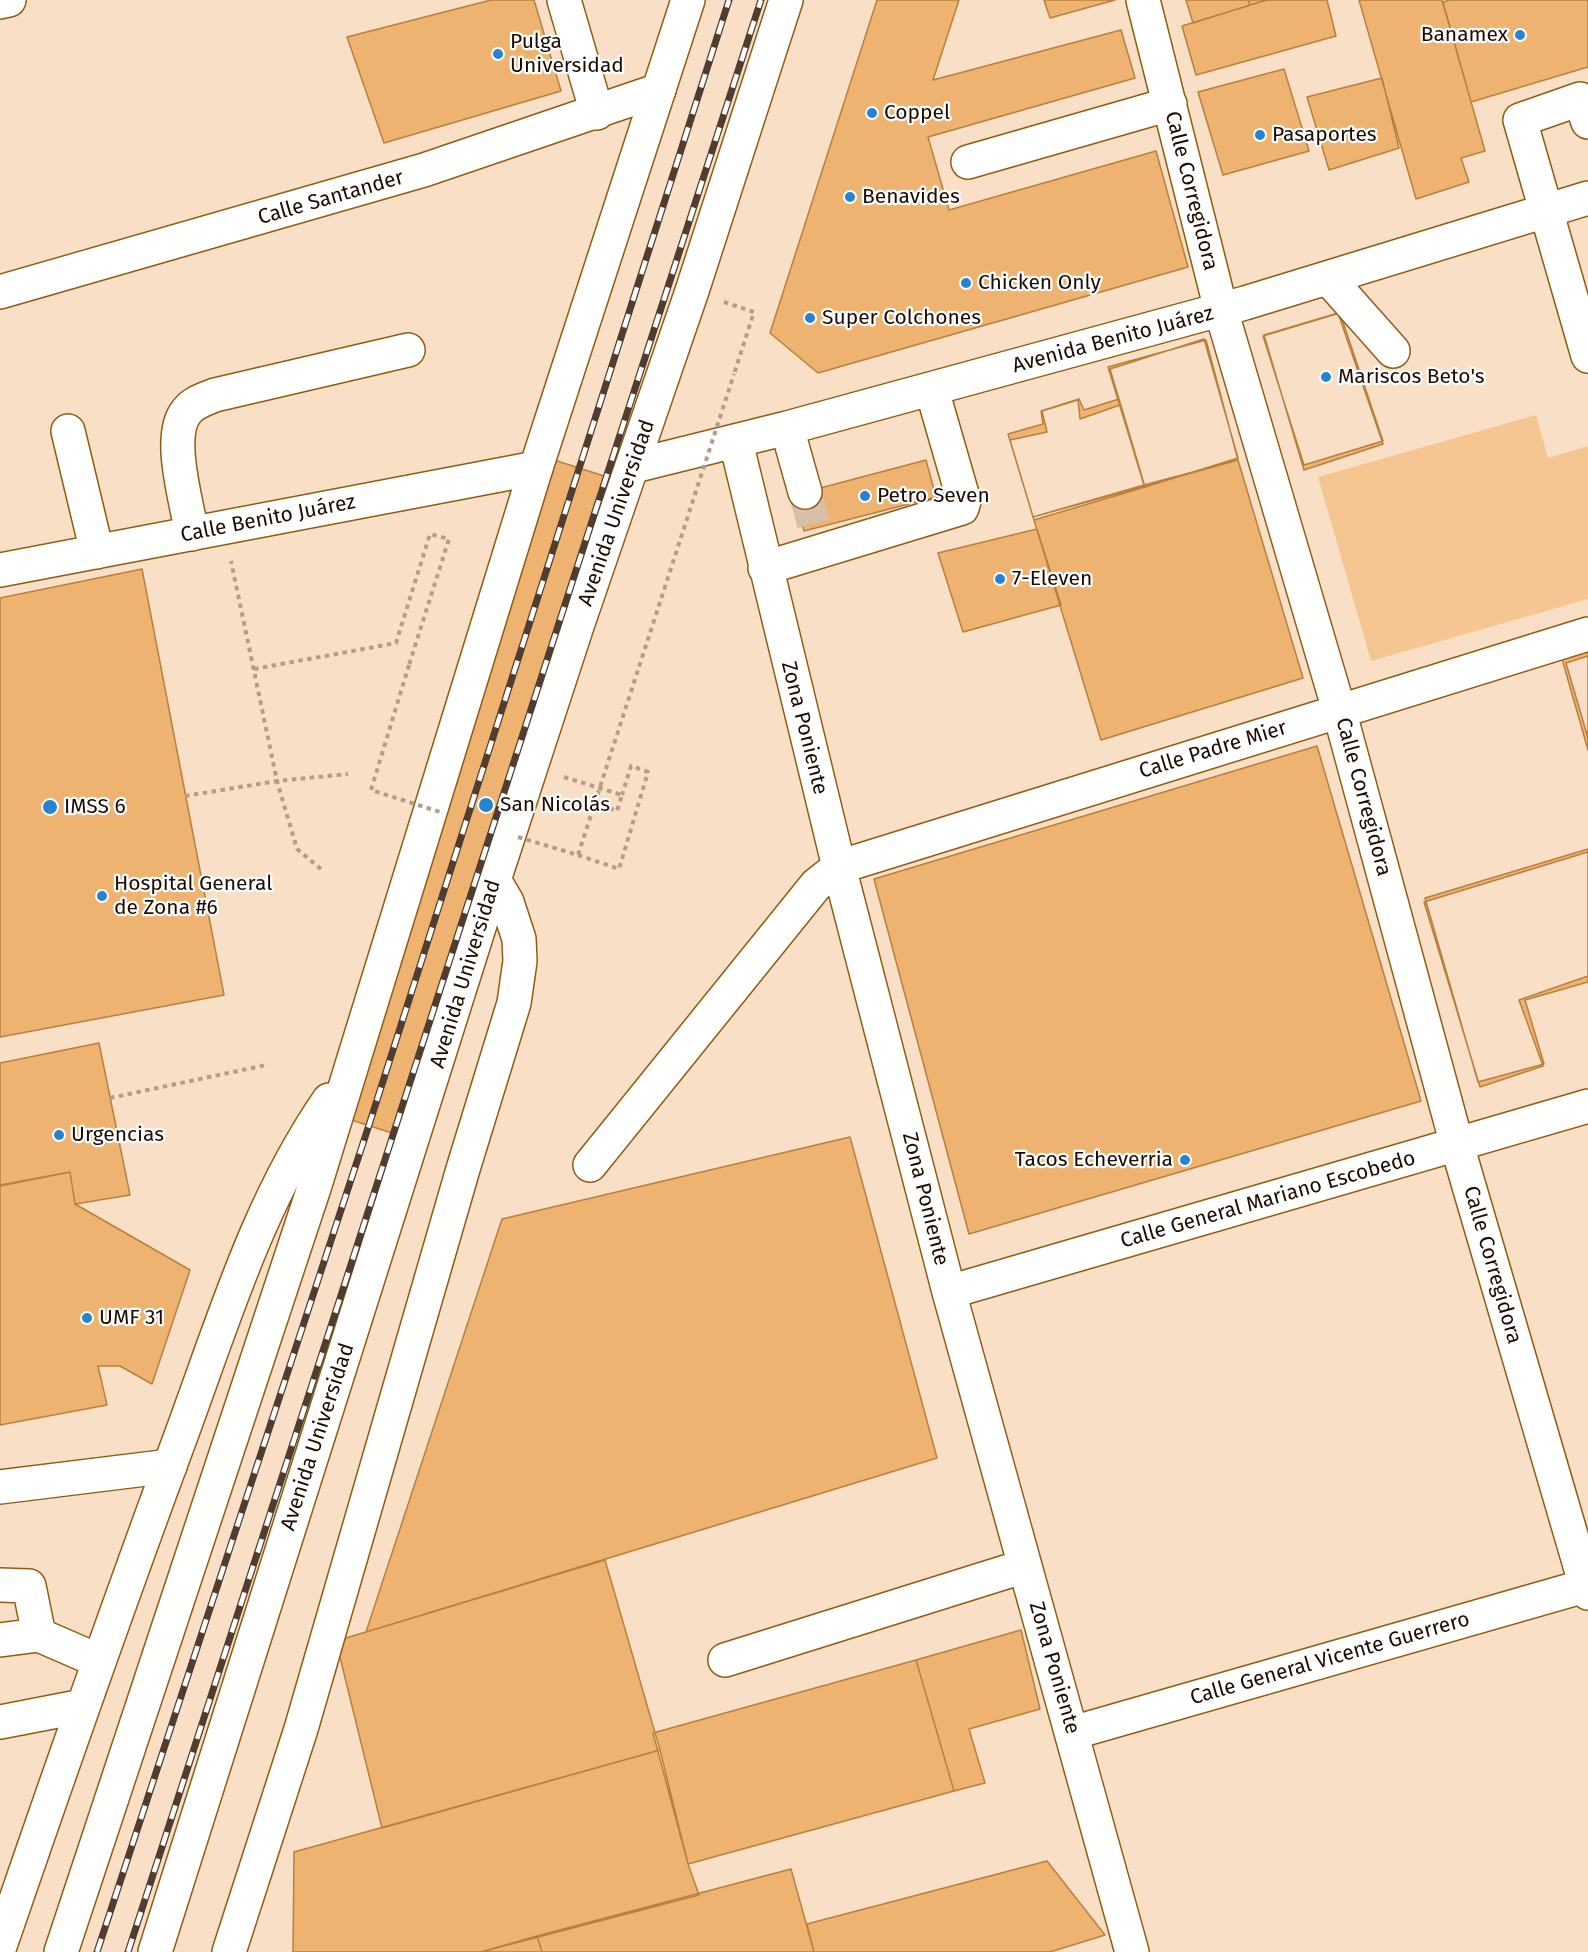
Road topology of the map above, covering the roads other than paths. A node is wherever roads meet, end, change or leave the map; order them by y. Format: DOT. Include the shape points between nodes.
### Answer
graph roads {
  1 [pos="9,0"];
  2 [pos="564,0"];
  3 [pos="688,0"];
  4 [pos="786,0"];
  5 [pos="1143,0"];
  6 [pos="0,2"];
  7 [pos="659,90"];
  8 [pos="1170,104"];
  9 [pos="597,112"];
  10 [pos="1588,122"];
  11 [pos="968,162"];
  12 [pos="1588,198"];
  13 [pos="1546,211"];
  14 [pos="1329,279"];
  15 [pos="0,292"];
  16 [pos="1221,310"];
  17 [pos="408,350"];
  18 [pos="1393,351"];
  19 [pos="1588,356"];
  20 [pos="932,390"];
  21 [pos="787,429"];
  22 [pos="68,431"];
  23 [pos="736,442"];
  24 [pos="634,466"];
  25 [pos="536,468"];
  26 [pos="805,492"];
  27 [pos="192,534"];
  28 [pos="97,552"];
  29 [pos="765,568"];
  30 [pos="0,570"];
  31 [pos="1588,634"];
  32 [pos="1339,710"];
  33 [pos="839,867"];
  34 [pos="494,880"];
  35 [pos="349,1071"];
  36 [pos="1588,1106"];
  37 [pos="1457,1145"];
  38 [pos="590,1165"];
  39 [pos="949,1292"];
  40 [pos="170,1466"];
  41 [pos="0,1487"];
  42 [pos="1025,1566"];
  43 [pos="0,1585"];
  44 [pos="1587,1588"];
  45 [pos="39,1635"];
  46 [pos="0,1640"];
  47 [pos="725,1660"];
  48 [pos="99,1661"];
  49 [pos="83,1706"];
  50 [pos="0,1722"];
  51 [pos="1072,1733"];
  52 [pos="0,1946"];
  53 [pos="61,1952"];
  54 [pos="155,1952"];
  55 [pos="229,1952"];
  56 [pos="1132,1952"];
  1 -- 6 [label="main road"];
  2 -- 9 [label="main road"];
  3 -- 7 [label="main road"];
  4 -- 24 [label="main road, Avenida Universidad"];
  5 -- 8 [label="main road, Calle Corregidora"];
  7 -- 9 [label="main road, Calle Santander"];
  7 -- 25 [label="main road"];
  8 -- 11 [label="main road"];
  8 -- 16 [label="main road, Calle Corregidora"];
  9 -- 15 [label="main road, Calle Santander" via="304,207"];
  10 -- 13 [label="main road" via="1580,99 1520,120"];
  12 -- 13 [label="main road, Avenida Benito Juárez"];
  13 -- 14 [label="main road, Avenida Benito Juárez"];
  13 -- 19 [label="main road"];
  14 -- 16 [label="main road, Avenida Benito Juárez"];
  14 -- 18 [label="main road"];
  16 -- 20 [label="main road, Avenida Benito Juárez"];
  16 -- 32 [label="main road, Calle Corregidora"];
  17 -- 27 [label="main road" via="215,395 187,410 179,424 177,441"];
  20 -- 21 [label="main road, Avenida Benito Juárez"];
  20 -- 29 [label="main road" via="964,501 962,508 818,541"];
  21 -- 23 [label="main road, Avenida Benito Juárez"];
  21 -- 26 [label="main road"];
  22 -- 28 [label="main road"];
  23 -- 24 [label="main road, Avenida Benito Juárez"];
  23 -- 29 [label="main road, Zona Poniente"];
  24 -- 34 [label="main road, Avenida Universidad"];
  25 -- 27 [label="main road, Calle Benito Juárez"];
  25 -- 35 [label="main road"];
  27 -- 28 [label="main road, Calle Benito Juárez"];
  28 -- 30 [label="main road, Calle Benito Juárez"];
  29 -- 33 [label="main road, Zona Poniente"];
  31 -- 32 [label="main road, Calle Padre Mier"];
  32 -- 33 [label="main road, Calle Padre Mier"];
  32 -- 37 [label="main road, Calle Corregidora"];
  33 -- 38 [label="main road" via="816,885"];
  33 -- 39 [label="main road, Zona Poniente"];
  34 -- 54 [label="main road, Avenida Universidad"];
  34 -- 55 [label="main road" via="507,902 519,939 514,1003 462,1169 301,1728"];
  35 -- 40 [label="main road" via="291,1160 268,1205"];
  35 -- 53 [label="main road" via="315,1185"];
  36 -- 37 [label="main road, Calle General Mariano Escobedo"];
  37 -- 39 [label="main road, Calle General Mariano Escobedo"];
  37 -- 44 [label="main road, Calle Corregidora"];
  39 -- 42 [label="main road, Zona Poniente"];
  40 -- 41 [label="main road"];
  40 -- 48 [label="main road"];
  42 -- 47 [label="main road"];
  42 -- 51 [label="main road, Zona Poniente"];
  43 -- 45 [label="main road" via="29,1586"];
  44 -- 51 [label="main road, Calle General Vicente Guerrero"];
  45 -- 46 [label="main road"];
  45 -- 48 [label="main road"];
  48 -- 49 [label="main road"];
  49 -- 50 [label="main road"];
  49 -- 52 [label="main road"];
  51 -- 56 [label="main road, Zona Poniente"];
}
